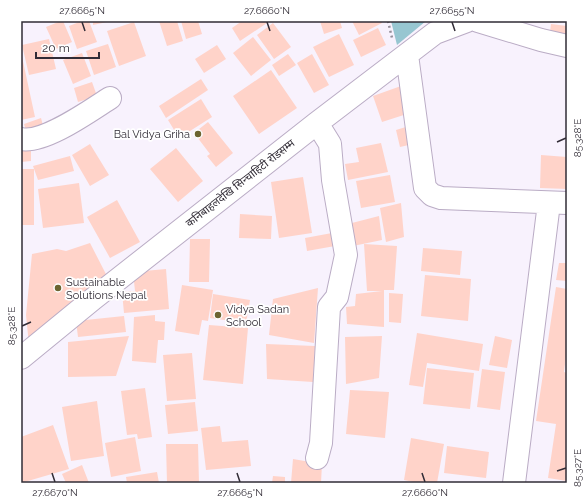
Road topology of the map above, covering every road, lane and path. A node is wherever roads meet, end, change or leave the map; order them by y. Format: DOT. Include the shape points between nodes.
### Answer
graph roads {
  1 [pos="467,21"];
  2 [pos="478,21"];
  3 [pos="567,46"];
  4 [pos="406,55"];
  5 [pos="110,98"];
  6 [pos="316,123"];
  7 [pos="21,138"];
  8 [pos="558,203"];
  9 [pos="21,358"];
  10 [pos="317,458"];
  11 [pos="514,483"];
  1 -- 4 [label="street, कनिबाहलदेखि सिन्चाहिटी रोडसम्म" via="435,34"];
  2 -- 3 [label="street"];
  4 -- 6 [label="street, कनिबाहलदेखि सिन्चाहिटी रोडसम्म"];
  4 -- 8 [label="street" via="425,188 432,195 441,198"];
  5 -- 7 [label="street" via="58,130 36,138"];
  6 -- 9 [label="street, कनिबाहलदेखि सिन्चाहिटी रोडसम्म"];
  6 -- 10 [label="street" via="330,144 333,180 346,255 337,297 329,307 321,443"];
  8 -- 11 [label="street"];
}
